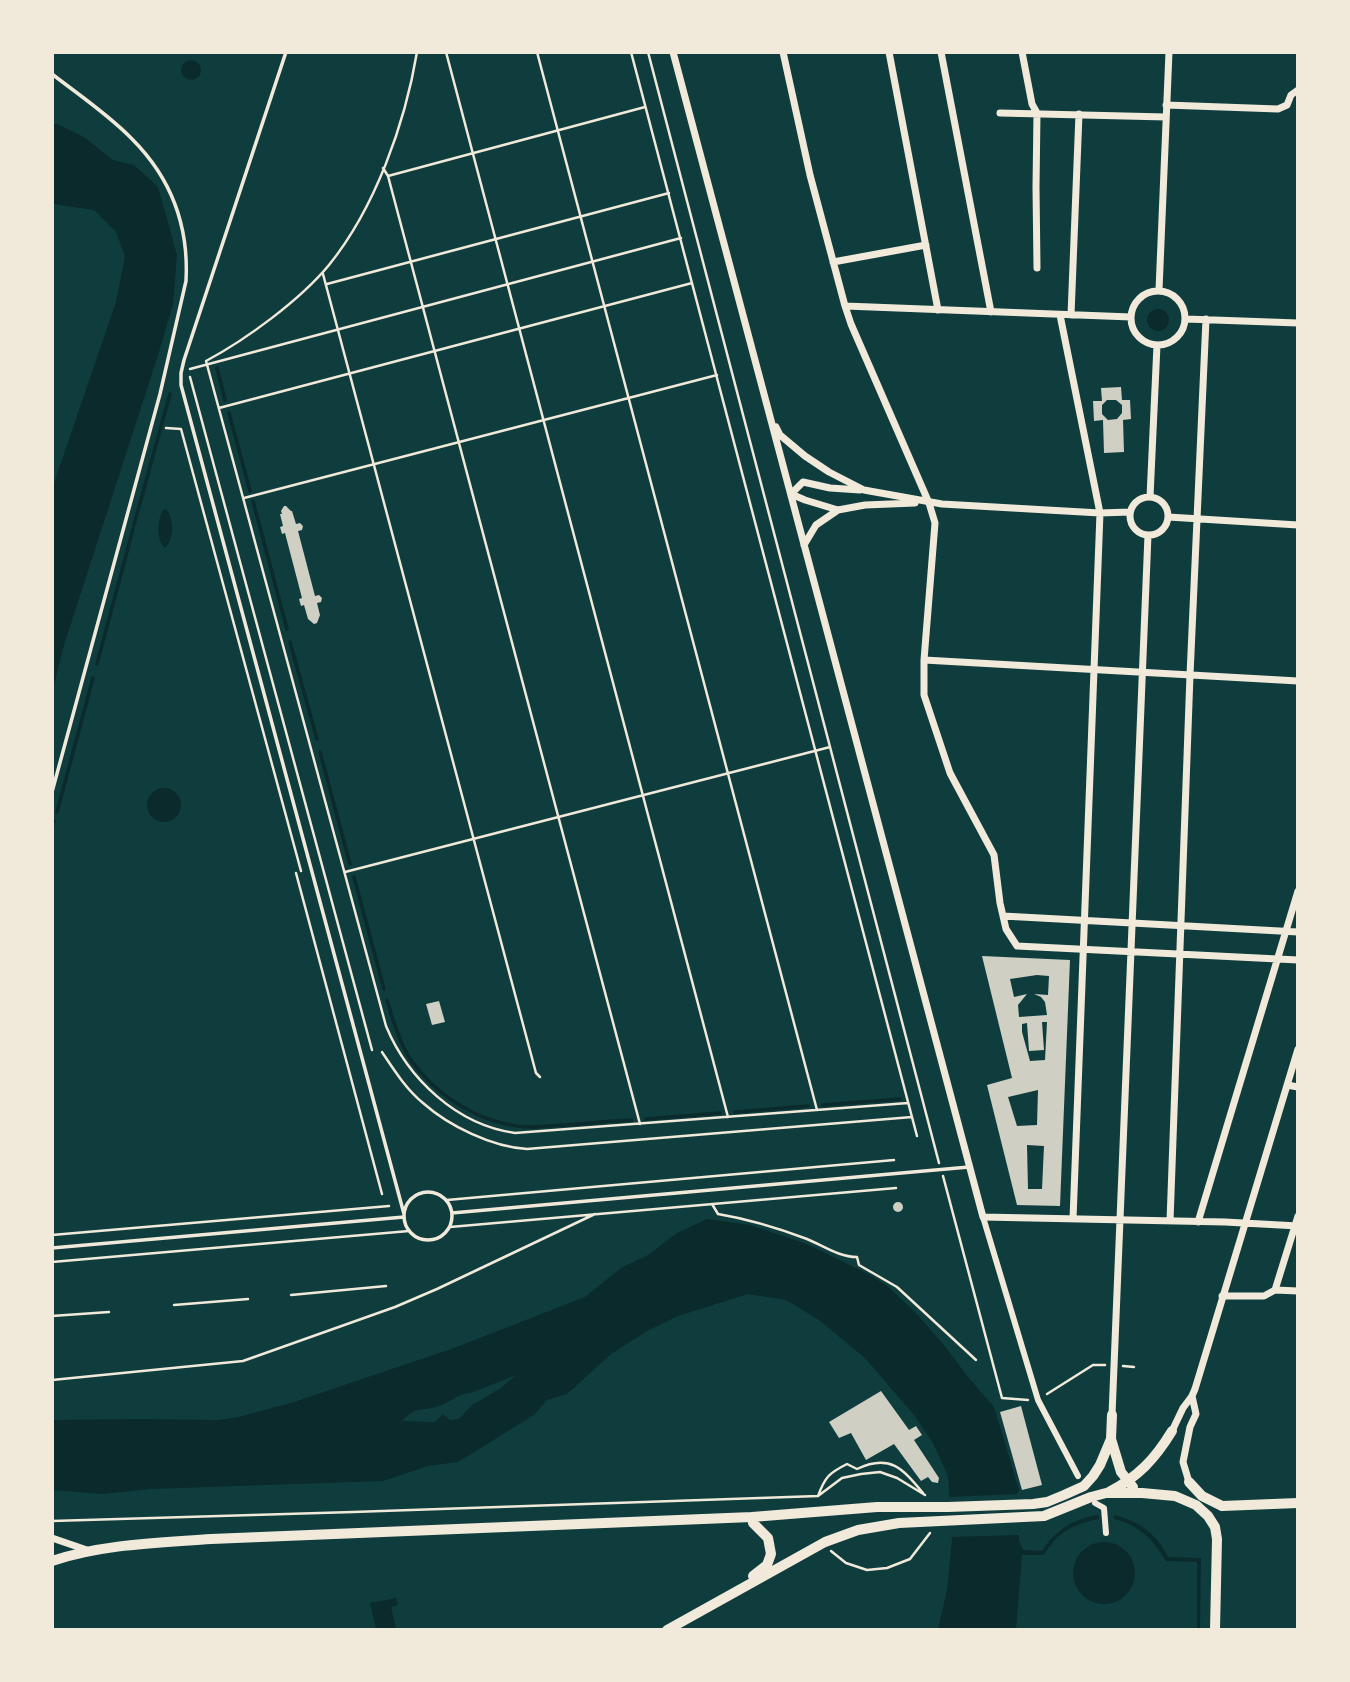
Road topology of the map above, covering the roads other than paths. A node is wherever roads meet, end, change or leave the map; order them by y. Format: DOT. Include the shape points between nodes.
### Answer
graph roads {
  1 [pos="286,52"];
  2 [pos="673,52"];
  3 [pos="783,52"];
  4 [pos="889,52"];
  5 [pos="941,52"];
  6 [pos="1022,52"];
  7 [pos="1169,52"];
  8 [pos="52,74"];
  9 [pos="1297,90"];
  10 [pos="1166,105"];
  11 [pos="1000,113"];
  12 [pos="1037,113"];
  13 [pos="1079,114"];
  14 [pos="1166,117"];
  15 [pos="926,245"];
  16 [pos="833,262"];
  17 [pos="1037,268"];
  18 [pos="1159,290"];
  19 [pos="845,306"];
  20 [pos="938,310"];
  21 [pos="991,312"];
  22 [pos="1060,315"];
  23 [pos="1071,315"];
  24 [pos="1131,317"];
  25 [pos="1186,319"];
  26 [pos="1206,319"];
  27 [pos="1297,323"];
  28 [pos="1157,345"];
  29 [pos="771,419"];
  30 [pos="864,490"];
  31 [pos="791,494"];
  32 [pos="1150,497"];
  33 [pos="929,503"];
  34 [pos="838,510"];
  35 [pos="1130,512"];
  36 [pos="1100,513"];
  37 [pos="1168,517"];
  38 [pos="1197,519"];
  39 [pos="1297,526"];
  40 [pos="1148,535"];
  41 [pos="804,545"];
  42 [pos="924,660"];
  43 [pos="1093,669"];
  44 [pos="1143,672"];
  45 [pos="1190,675"];
  46 [pos="1297,681"];
  47 [pos="52,792"];
  48 [pos="1297,891"];
  49 [pos="1003,916"];
  50 [pos="1084,920"];
  51 [pos="1132,923"];
  52 [pos="1182,926"];
  53 [pos="1286,931"];
  54 [pos="1297,932"];
  55 [pos="1083,949"];
  56 [pos="1131,951"];
  57 [pos="1181,954"];
  58 [pos="1277,959"];
  59 [pos="1297,961"];
  60 [pos="1297,1049"];
  61 [pos="1287,1085"];
  62 [pos="1297,1087"];
  63 [pos="969,1167"];
  64 [pos="452,1213"];
  65 [pos="404,1215"];
  66 [pos="1297,1216"];
  67 [pos="983,1217"];
  68 [pos="1073,1219"];
  69 [pos="1120,1220"];
  70 [pos="1170,1221"];
  71 [pos="1198,1222"];
  72 [pos="1245,1224"];
  73 [pos="1296,1226"];
  74 [pos="52,1248"];
  75 [pos="1275,1290"];
  76 [pos="1297,1292"];
  77 [pos="1222,1296"];
  78 [pos="1194,1392"];
  79 [pos="1112,1415"];
  80 [pos="1172,1431"];
  81 [pos="1111,1439"];
  82 [pos="1078,1476"];
  83 [pos="1128,1482"];
  84 [pos="1189,1482"];
  85 [pos="1106,1493"];
  86 [pos="1142,1493"];
  87 [pos="1093,1500"];
  88 [pos="1297,1503"];
  89 [pos="1205,1505"];
  90 [pos="1222,1506"];
  91 [pos="752,1517"];
  92 [pos="1214,1527"];
  93 [pos="1106,1533"];
  94 [pos="52,1538"];
  95 [pos="91,1551"];
  96 [pos="52,1561"];
  97 [pos="747,1587"];
  98 [pos="667,1629"];
  99 [pos="1215,1629"];
  1 -- 65 [label="lane" via="184,360 181,385"];
  2 -- 29 [label="street"];
  3 -- 16 [label="street"];
  4 -- 15 [label="street"];
  5 -- 21 [label="street"];
  6 -- 12 [label="street"];
  7 -- 10 [label="street"];
  8 -- 47 [label="lane" via="125,132 152,161 181,221 187,281"];
  9 -- 10 [label="street" via="1287,105 1278,109"];
  10 -- 14 [label="street"];
  11 -- 12 [label="street"];
  12 -- 13 [label="street"];
  12 -- 17 [label="street"];
  13 -- 14 [label="street"];
  13 -- 23 [label="street"];
  14 -- 18 [label="street"];
  15 -- 16 [label="street"];
  15 -- 20 [label="street"];
  16 -- 19 [label="street"];
  18 -- 24 [label="street" via="1136,301"];
  18 -- 25 [label="street" via="1176,296"];
  19 -- 20 [label="street"];
  19 -- 33 [label="street"];
  20 -- 21 [label="street"];
  21 -- 22 [label="street"];
  22 -- 23 [label="street"];
  22 -- 36 [label="street"];
  23 -- 24 [label="street"];
  24 -- 28 [label="street" via="1136,333"];
  25 -- 26 [label="street"];
  25 -- 28 [label="street" via="1173,341"];
  26 -- 27 [label="street"];
  26 -- 38 [label="street"];
  28 -- 32 [label="street"];
  29 -- 30 [label="street" via="780,435 805,456"];
  29 -- 31 [label="street"];
  30 -- 31 [label="street" via="803,482"];
  30 -- 33 [label="street"];
  31 -- 34 [label="street"];
  31 -- 41 [label="street"];
  32 -- 35 [label="street" via="1140,499"];
  32 -- 37 [label="street" via="1165,505"];
  33 -- 34 [label="street"];
  33 -- 36 [label="street"];
  33 -- 42 [label="street" via="935,523"];
  34 -- 41 [label="street" via="816,525"];
  35 -- 36 [label="street"];
  35 -- 40 [label="street" via="1132,525"];
  36 -- 43 [label="street"];
  37 -- 38 [label="street"];
  37 -- 40 [label="street" via="1160,532"];
  38 -- 39 [label="street"];
  38 -- 45 [label="street"];
  40 -- 44 [label="street"];
  41 -- 63 [label="street"];
  42 -- 43 [label="street"];
  42 -- 49 [label="street" via="924,695 950,774 995,855"];
  43 -- 44 [label="street"];
  43 -- 50 [label="street"];
  44 -- 45 [label="street"];
  44 -- 51 [label="street"];
  45 -- 46 [label="street"];
  45 -- 52 [label="street"];
  48 -- 53 [label="street"];
  49 -- 50 [label="street"];
  49 -- 55 [label="street" via="1017,946"];
  50 -- 51 [label="street"];
  50 -- 55 [label="street"];
  51 -- 52 [label="street"];
  51 -- 56 [label="street"];
  52 -- 53 [label="street"];
  52 -- 57 [label="street"];
  53 -- 54 [label="street"];
  53 -- 58 [label="street"];
  55 -- 56 [label="street"];
  55 -- 68 [label="street"];
  56 -- 57 [label="street"];
  56 -- 69 [label="street"];
  57 -- 58 [label="street"];
  57 -- 70 [label="street"];
  58 -- 59 [label="street"];
  58 -- 71 [label="street"];
  60 -- 61 [label="street"];
  61 -- 62 [label="street"];
  61 -- 72 [label="street"];
  63 -- 64 [label="lane"];
  63 -- 67 [label="street"];
  64 -- 65 [label="lane" via="447,1200 437,1193 422,1192 409,1201"];
  64 -- 65 [label="lane" via="450,1227 430,1240 409,1231"];
  65 -- 74 [label="lane"];
  66 -- 73 [label="street"];
  67 -- 68 [label="street"];
  67 -- 82 [label="street" via="1038,1400"];
  68 -- 69 [label="street"];
  69 -- 70 [label="street"];
  69 -- 79 [label="street"];
  70 -- 71 [label="street"];
  71 -- 72 [label="street"];
  72 -- 73 [label="street"];
  72 -- 77 [label="street"];
  73 -- 75 [label="street"];
  75 -- 76 [label="street"];
  75 -- 77 [label="street" via="1265,1296"];
  77 -- 78 [label="street"];
  78 -- 80 [label="street"];
  78 -- 84 [label="street" via="1196,1414 1183,1462"];
  79 -- 81 [label="main road"];
  80 -- 83 [label="main road"];
  81 -- 83 [label="main road" via="1116,1462"];
  81 -- 91 [label="main road" via="1084,1486 1047,1502"];
  83 -- 85 [label="main road"];
  83 -- 86 [label="main road"];
  84 -- 89 [label="main road"];
  85 -- 86 [label="main road"];
  85 -- 87 [label="main road"];
  86 -- 89 [label="main road"];
  87 -- 93 [label="street" via="1104,1508"];
  87 -- 97 [label="main road" via="1052,1514 899,1523 858,1530 825,1542"];
  88 -- 90 [label="main road"];
  89 -- 90 [label="main road"];
  89 -- 92 [label="main road"];
  90 -- 92 [label="main road" via="1215,1511"];
  91 -- 95 [label="main road" via="211,1539"];
  91 -- 97 [label="main road" via="768,1538 771,1558 749,1579"];
  92 -- 99 [label="main road"];
  94 -- 95 [label="street"];
  95 -- 96 [label="main road"];
  97 -- 98 [label="main road"];
}
